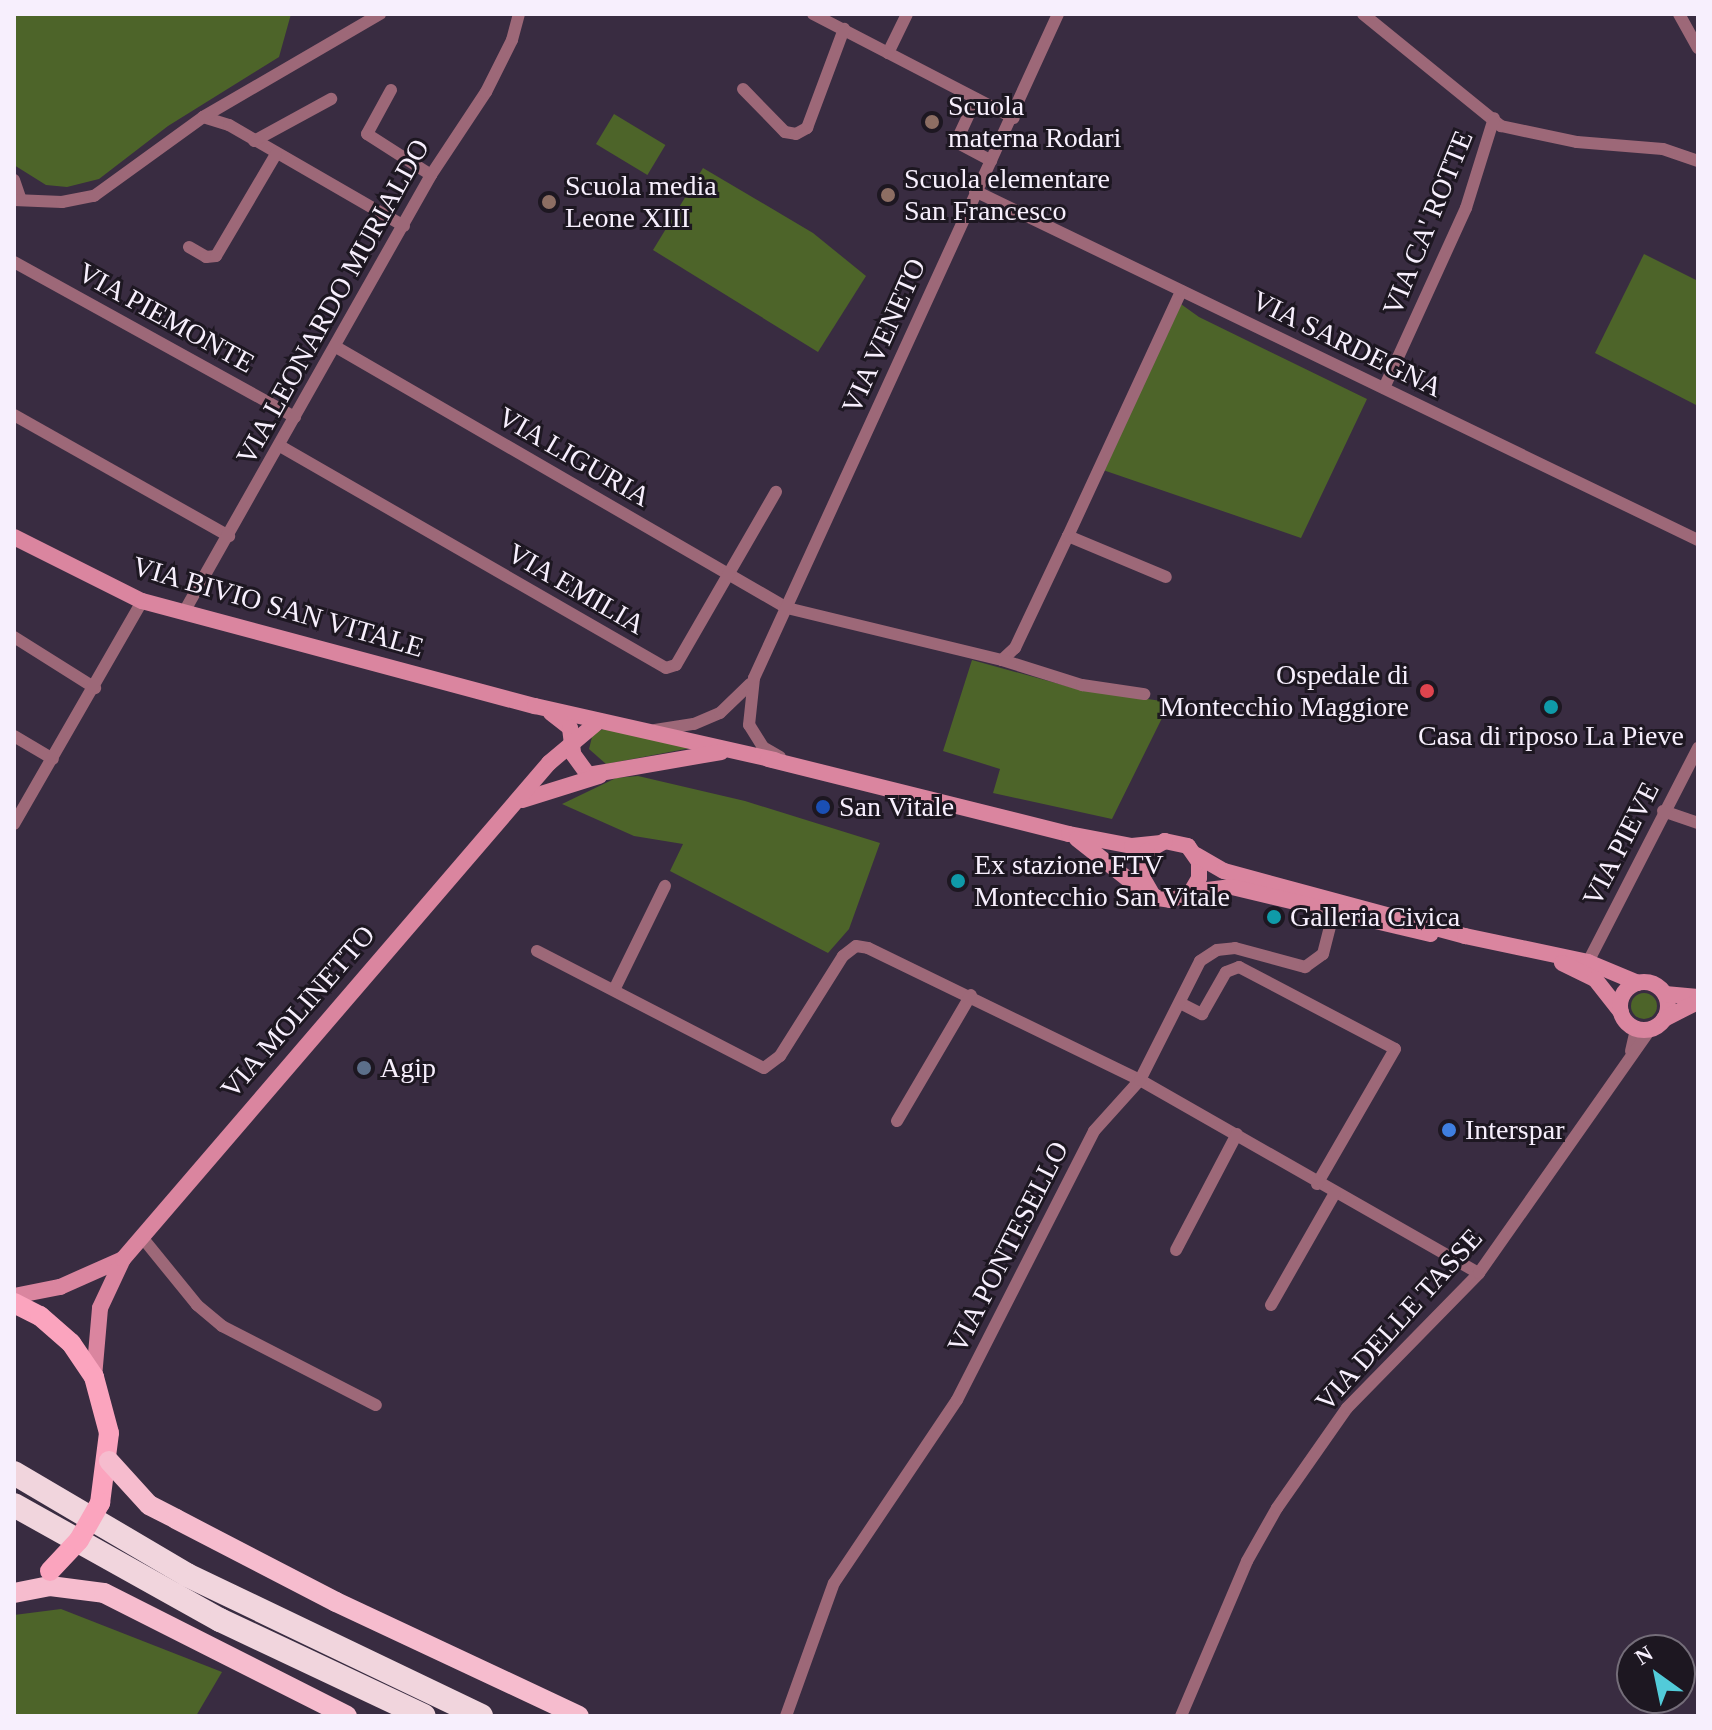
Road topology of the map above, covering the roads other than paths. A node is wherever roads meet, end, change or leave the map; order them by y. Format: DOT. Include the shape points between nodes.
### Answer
graph roads {
  1 [pos="380,14"];
  2 [pos="519,14"];
  3 [pos="813,14"];
  4 [pos="907,14"];
  5 [pos="1058,14"];
  6 [pos="1363,14"];
  7 [pos="1679,14"];
  8 [pos="844,29"];
  9 [pos="1698,48"];
  10 [pos="888,53"];
  11 [pos="743,89"];
  12 [pos="391,90"];
  13 [pos="331,99"];
  14 [pos="976,99"];
  15 [pos="203,117"];
  16 [pos="1014,118"];
  17 [pos="1494,118"];
  18 [pos="254,141"];
  19 [pos="276,154"];
  20 [pos="991,161"];
  21 [pos="1698,161"];
  22 [pos="431,175"];
  23 [pos="14,180"];
  24 [pos="975,191"];
  25 [pos="17,199"];
  26 [pos="404,226"];
  27 [pos="189,247"];
  28 [pos="14,262"];
  29 [pos="1181,291"];
  30 [pos="336,347"];
  31 [pos="1384,388"];
  32 [pos="14,415"];
  33 [pos="295,417"];
  34 [pos="280,446"];
  35 [pos="776,492"];
  36 [pos="229,536"];
  37 [pos="1068,536"];
  38 [pos="14,537"];
  39 [pos="1698,540"];
  40 [pos="726,573"];
  41 [pos="1166,577"];
  42 [pos="142,601"];
  43 [pos="787,608"];
  44 [pos="184,612"];
  45 [pos="14,637"];
  46 [pos="1002,660"];
  47 [pos="754,678"];
  48 [pos="95,688"];
  49 [pos="1144,694"];
  50 [pos="535,706"];
  51 [pos="599,721"];
  52 [pos="655,730"];
  53 [pos="14,736"];
  54 [pos="572,743"];
  55 [pos="1698,748"];
  56 [pos="53,759"];
  57 [pos="783,761"];
  58 [pos="606,775"];
  59 [pos="517,803"];
  60 [pos="1663,811"];
  61 [pos="1698,823"];
  62 [pos="14,824"];
  63 [pos="1069,834"];
  64 [pos="1159,843"];
  65 [pos="1196,855"];
  66 [pos="665,886"];
  67 [pos="1191,892"];
  68 [pos="1152,894"];
  69 [pos="1334,911"];
  70 [pos="1465,936"];
  71 [pos="537,951"];
  72 [pos="1546,955"];
  73 [pos="1588,962"];
  74 [pos="1638,983"];
  75 [pos="614,990"];
  76 [pos="1665,994"];
  77 [pos="971,995"];
  78 [pos="1698,1000"];
  79 [pos="1180,1003"];
  80 [pos="1621,1012"];
  81 [pos="1664,1019"];
  82 [pos="1643,1029"];
  83 [pos="1140,1080"];
  84 [pos="897,1121"];
  85 [pos="1237,1134"];
  86 [pos="1317,1184"];
  87 [pos="1335,1193"];
  88 [pos="141,1236"];
  89 [pos="1176,1250"];
  90 [pos="123,1259"];
  91 [pos="1479,1273"];
  92 [pos="14,1296"];
  93 [pos="14,1303"];
  94 [pos="1271,1305"];
  95 [pos="94,1377"];
  96 [pos="376,1405"];
  97 [pos="109,1461"];
  98 [pos="14,1473"];
  99 [pos="14,1505"];
  100 [pos="14,1593"];
  101 [pos="347,1716"];
  102 [pos="424,1716"];
  103 [pos="481,1716"];
  104 [pos="579,1716"];
  105 [pos="786,1716"];
  106 [pos="1181,1716"];
  1 -- 15 [label="street"];
  2 -- 22 [label="street, VIA LEONARDO MURIALDO" via="506,53"];
  3 -- 8 [label="street"];
  4 -- 10 [label="street"];
  5 -- 16 [label="street, VIA VENETO"];
  6 -- 17 [label="street"];
  7 -- 9 [label="street"];
  8 -- 10 [label="street"];
  8 -- 11 [label="street" via="807,128 785,132"];
  10 -- 14 [label="street"];
  12 -- 22 [label="street" via="367,134"];
  13 -- 18 [label="street"];
  14 -- 16 [label="street"];
  14 -- 20 [label="street" via="956,142"];
  15 -- 18 [label="street"];
  15 -- 25 [label="street" via="94,196 62,202"];
  16 -- 20 [label="street, VIA VENETO"];
  17 -- 21 [label="street" via="1513,131 1663,149"];
  17 -- 31 [label="street, VIA CA' ROTTE" via="1466,208"];
  18 -- 19 [label="street"];
  19 -- 26 [label="street"];
  19 -- 27 [label="street" via="216,256 206,257"];
  20 -- 24 [label="street, VIA VENETO"];
  22 -- 26 [label="street, VIA LEONARDO MURIALDO"];
  23 -- 25 [label="street"];
  24 -- 29 [label="street, VIA SARDEGNA"];
  24 -- 43 [label="street, VIA VENETO"];
  26 -- 30 [label="street, VIA LEONARDO MURIALDO"];
  28 -- 33 [label="street, VIA PIEMONTE"];
  29 -- 31 [label="street, VIA SARDEGNA"];
  29 -- 37 [label="street"];
  30 -- 33 [label="street, VIA LEONARDO MURIALDO"];
  30 -- 40 [label="street, VIA LIGURIA"];
  31 -- 39 [label="street, VIA SARDEGNA"];
  32 -- 36 [label="street"];
  33 -- 34 [label="street, VIA LEONARDO MURIALDO"];
  34 -- 36 [label="street, VIA LEONARDO MURIALDO"];
  34 -- 40 [label="street, VIA EMILIA" via="666,668 676,665"];
  35 -- 40 [label="street, VIA EMILIA"];
  36 -- 44 [label="street, VIA LEONARDO MURIALDO"];
  37 -- 41 [label="street"];
  37 -- 46 [label="street" via="1015,648"];
  38 -- 42 [label="main road, VIA BIVIO SAN VITALE"];
  40 -- 43 [label="street, VIA LIGURIA"];
  42 -- 44 [label="main road, VIA BIVIO SAN VITALE"];
  42 -- 48 [label="street"];
  43 -- 46 [label="street, VIA LIGURIA"];
  43 -- 47 [label="street, VIA VENETO"];
  44 -- 50 [label="main road, VIA BIVIO SAN VITALE"];
  45 -- 48 [label="street"];
  46 -- 49 [label="street, VIA LIGURIA" via="1082,685"];
  47 -- 52 [label="street, VIA VENETO" via="720,713 694,724"];
  47 -- 57 [label="street, VIA VENETO" via="747,711 752,732"];
  48 -- 56 [label="street"];
  50 -- 51 [label="main road, VIA BIVIO SAN VITALE"];
  50 -- 54 [label="main road, VIA BIVIO SAN VITALE" via="563,719"];
  51 -- 52 [label="main road, VIA BIVIO SAN VITALE"];
  51 -- 54 [label="main road"];
  52 -- 57 [label="main road, VIA BIVIO SAN VITALE"];
  53 -- 56 [label="street"];
  54 -- 58 [label="main road, VIA BIVIO SAN VITALE" via="581,769"];
  54 -- 59 [label="main road, VIA MOLINETTO"];
  55 -- 60 [label="street, VIA PIEVE"];
  56 -- 62 [label="street"];
  57 -- 58 [label="main road, VIA BIVIO SAN VITALE" via="715,751"];
  57 -- 63 [label="main road, VIA BIVIO SAN VITALE"];
  58 -- 59 [label="main road, VIA MOLINETTO" via="566,782"];
  59 -- 88 [label="main road, VIA MOLINETTO"];
  60 -- 61 [label="street"];
  60 -- 73 [label="street, VIA PIEVE"];
  63 -- 64 [label="main road, VIA BIVIO SAN VITALE" via="1132,846"];
  63 -- 68 [label="main road, VIA BIVIO SAN VITALE"];
  64 -- 65 [label="main road, VIA BIVIO SAN VITALE" via="1182,843"];
  64 -- 68 [label="main road" via="1147,851 1140,869"];
  65 -- 67 [label="main road" via="1199,878"];
  65 -- 70 [label="main road, VIA BIVIO SAN VITALE" via="1224,871"];
  66 -- 75 [label="street"];
  67 -- 68 [label="main road, VIA BIVIO SAN VITALE" via="1170,900"];
  67 -- 69 [label="main road, VIA BIVIO SAN VITALE" via="1232,887"];
  69 -- 70 [label="main road, VIA BIVIO SAN VITALE" via="1442,937"];
  69 -- 79 [label="street, VIA PONTESELLO" via="1317,961 1293,965 1235,948 1217,950 1200,961"];
  70 -- 72 [label="main road, VIA BIVIO SAN VITALE"];
  71 -- 75 [label="street"];
  72 -- 73 [label="main road, VIA BIVIO SAN VITALE"];
  72 -- 80 [label="main road, VIA BIVIO SAN VITALE" via="1595,979"];
  73 -- 74 [label="main road, VIA BIVIO SAN VITALE"];
  74 -- 76 [label="main road" via="1653,984"];
  74 -- 80 [label="main road" via="1623,994"];
  75 -- 77 [label="street" via="764,1068 780,1056 843,956 856,946"];
  76 -- 78 [label="main road"];
  76 -- 81 [label="main road"];
  77 -- 83 [label="street"];
  77 -- 84 [label="street"];
  78 -- 81 [label="main road"];
  79 -- 83 [label="street, VIA PONTESELLO"];
  79 -- 86 [label="street" via="1202,1014 1226,972 1244,968 1395,1049"];
  80 -- 82 [label="main road"];
  81 -- 82 [label="main road"];
  82 -- 91 [label="street, VIA DELLE TASSE"];
  83 -- 85 [label="street"];
  83 -- 105 [label="street, VIA PONTESELLO" via="1094,1131 957,1400 834,1583"];
  85 -- 86 [label="street"];
  85 -- 89 [label="street"];
  86 -- 87 [label="street"];
  87 -- 91 [label="street"];
  87 -- 94 [label="street"];
  88 -- 90 [label="main road, VIA MOLINETTO"];
  88 -- 96 [label="street" via="197,1305 222,1326"];
  90 -- 92 [label="main road, VIA MOLINETTO" via="60,1287"];
  90 -- 95 [label="main road, VIA MOLINETTO" via="100,1308"];
  91 -- 106 [label="street, VIA DELLE TASSE" via="1364,1388 1277,1508 1247,1561"];
  93 -- 95 [label="main road, VIA MOLINETTO" via="40,1316 71,1343"];
  95 -- 97 [label="main road, VIA MOLINETTO" via="106,1418"];
  97 -- 100 [label="main road, VIA MOLINETTO, bridge" via="100,1503 79,1540 50,1571"];
  97 -- 104 [label="highway" via="129,1487 163,1512 336,1602"];
  98 -- 103 [label="highway" via="187,1575"];
  99 -- 102 [label="highway" via="195,1607"];
  100 -- 101 [label="highway" via="50,1586 104,1593"];
}
